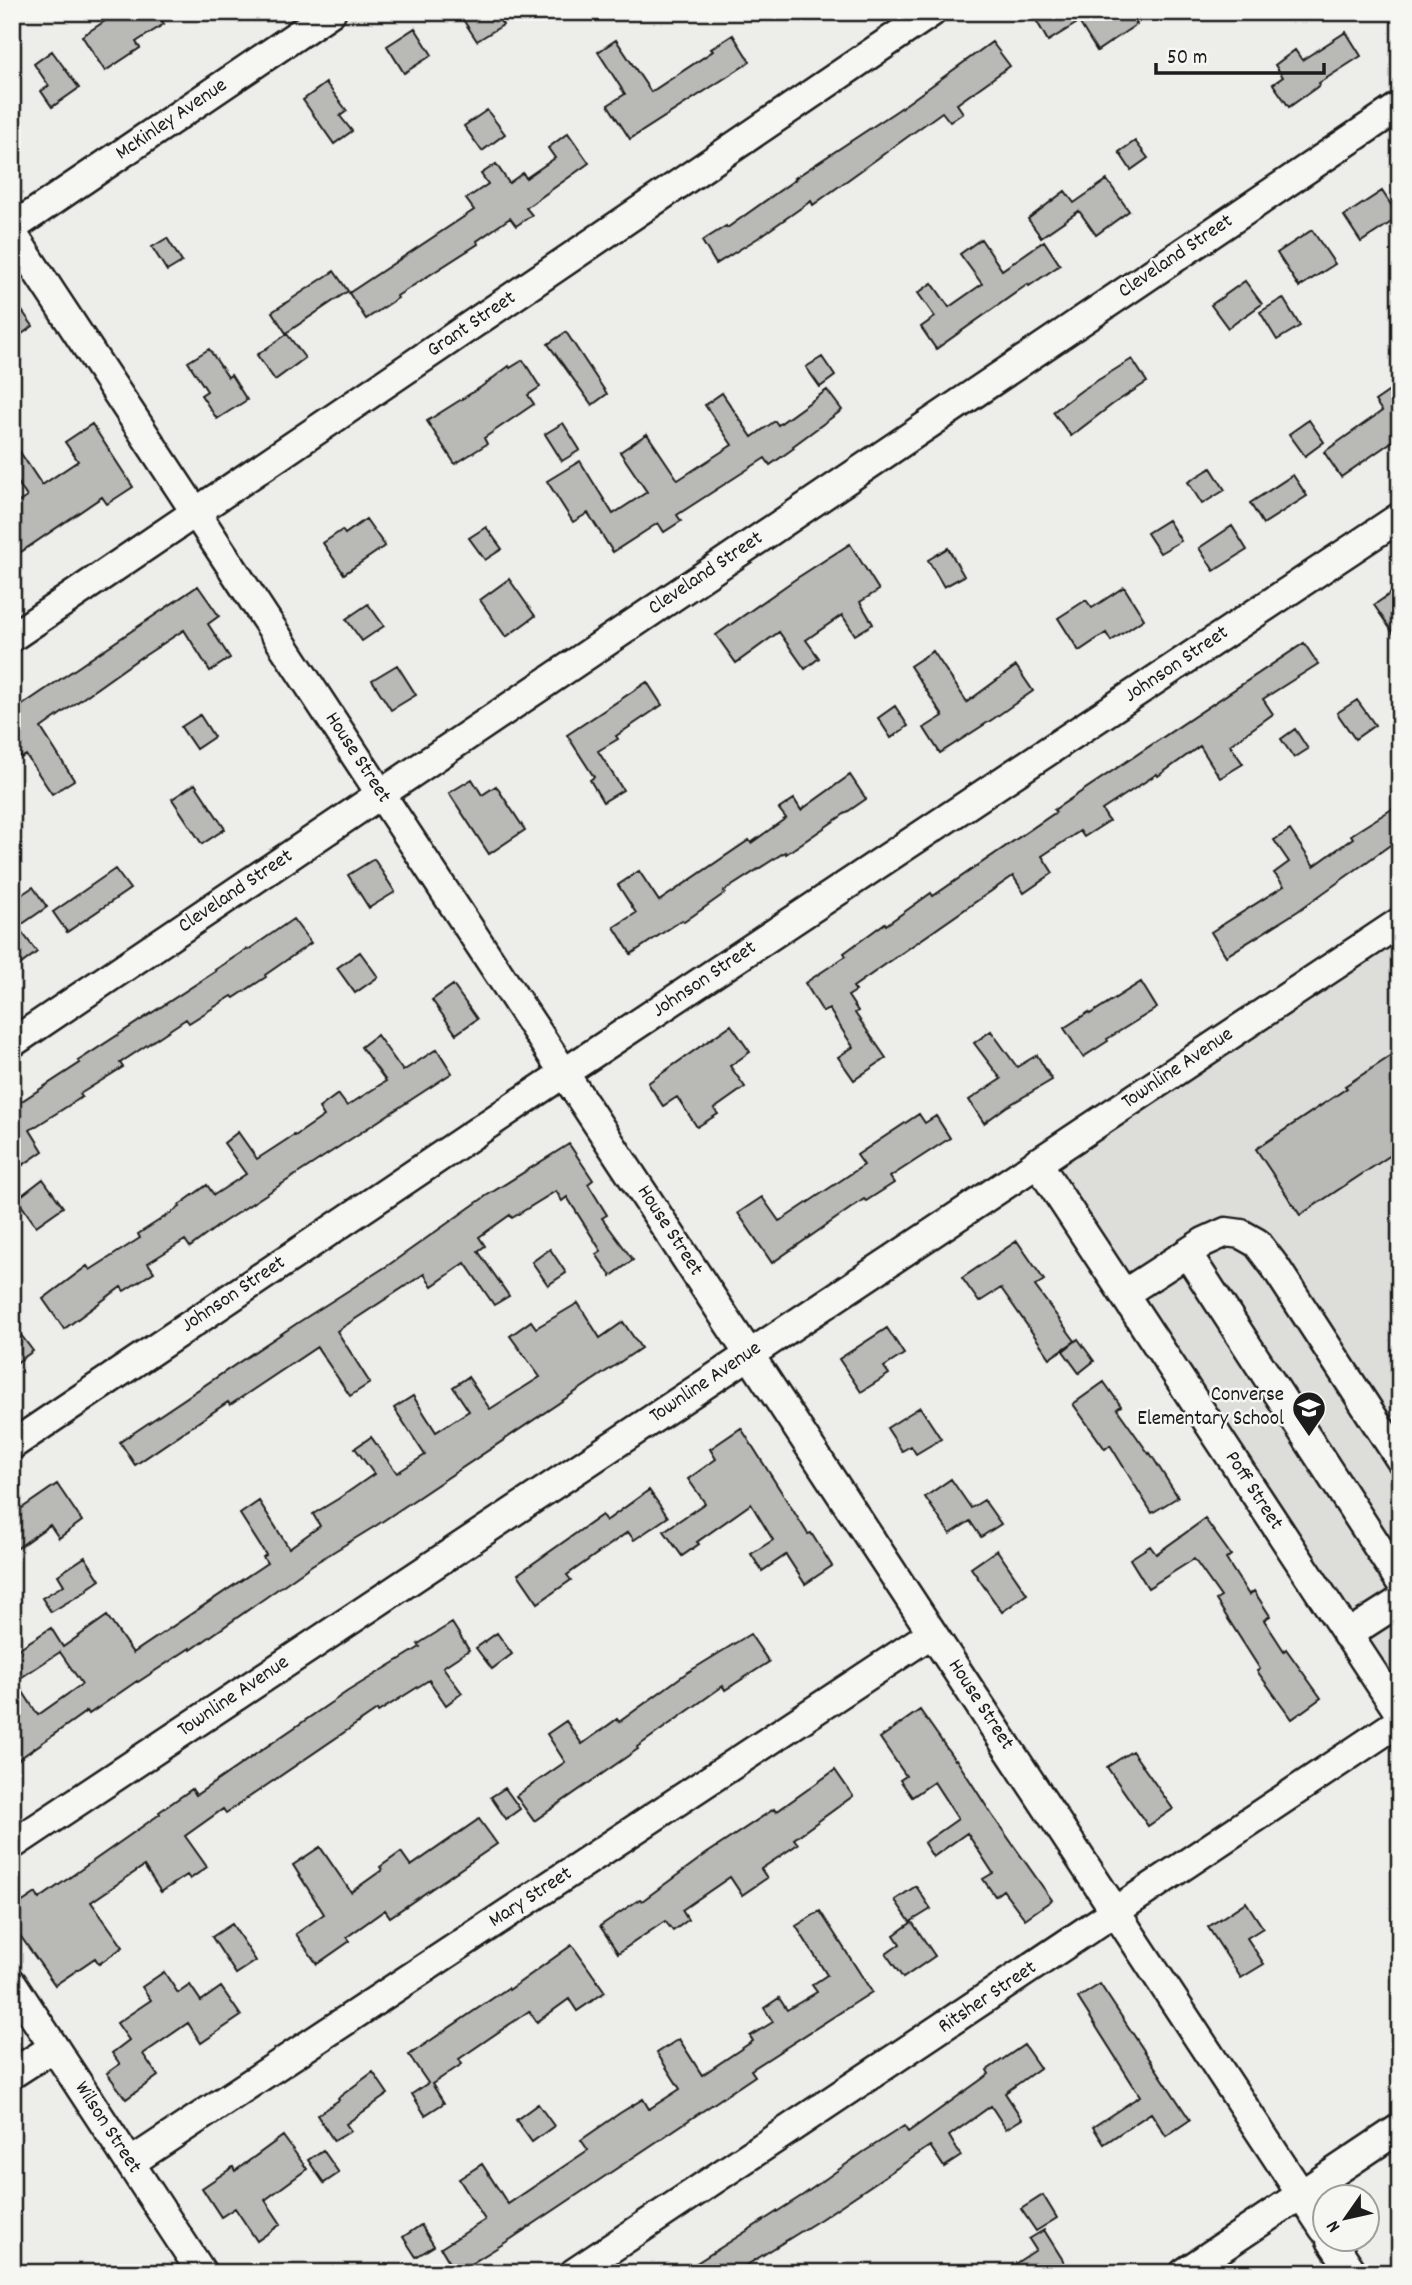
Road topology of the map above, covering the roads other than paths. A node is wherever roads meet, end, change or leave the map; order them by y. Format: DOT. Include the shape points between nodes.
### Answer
graph roads {
  1 [pos="331,12"];
  2 [pos="932,12"];
  3 [pos="1400,106"];
  4 [pos="12,228"];
  5 [pos="12,233"];
  6 [pos="196,513"];
  7 [pos="1400,517"];
  8 [pos="12,637"];
  9 [pos="380,794"];
  10 [pos="1400,922"];
  11 [pos="12,1043"];
  12 [pos="565,1073"];
  13 [pos="1037,1162"];
  14 [pos="1187,1252"];
  15 [pos="1124,1294"];
  16 [pos="750,1354"];
  17 [pos="12,1445"];
  18 [pos="1400,1460"];
  19 [pos="1400,1581"];
  20 [pos="1400,1601"];
  21 [pos="932,1633"];
  22 [pos="1348,1635"];
  23 [pos="1400,1714"];
  24 [pos="1400,1721"];
  25 [pos="12,1845"];
  26 [pos="1116,1912"];
  27 [pos="12,1983"];
  28 [pos="54,2047"];
  29 [pos="12,2074"];
  30 [pos="1400,2128"];
  31 [pos="130,2163"];
  32 [pos="1302,2195"];
  33 [pos="1310,2207"];
  34 [pos="1341,2254"];
  35 [pos="202,2273"];
  36 [pos="575,2273"];
  37 [pos="1184,2273"];
  38 [pos="1353,2273"];
  1 -- 4 [label="street, McKinley Avenue"];
  2 -- 6 [label="street, Grant Street"];
  3 -- 9 [label="street, Cleveland Street"];
  5 -- 6 [label="street, House Street"];
  6 -- 8 [label="street, Grant Street"];
  6 -- 9 [label="street, House Street"];
  7 -- 12 [label="street, Johnson Street"];
  9 -- 11 [label="street, Cleveland Street"];
  9 -- 12 [label="street, House Street"];
  10 -- 13 [label="street, Townline Avenue"];
  12 -- 16 [label="street, House Street"];
  12 -- 17 [label="street, Johnson Street"];
  13 -- 15 [label="street, Poff Street"];
  13 -- 16 [label="street, Townline Avenue"];
  14 -- 15 [label="street"];
  14 -- 18 [label="street" via="1226,1232 1257,1243"];
  14 -- 19 [label="street"];
  15 -- 22 [label="street, Poff Street"];
  16 -- 21 [label="street, House Street"];
  16 -- 25 [label="street, Townline Avenue"];
  20 -- 22 [label="street"];
  21 -- 26 [label="street, House Street"];
  21 -- 31 [label="street, Mary Street"];
  22 -- 23 [label="street, Poff Street"];
  24 -- 26 [label="street, Ritsher Street"];
  26 -- 32 [label="street, House Street"];
  26 -- 36 [label="street, Ritsher Street"];
  27 -- 28 [label="street, Wilson Street"];
  28 -- 29 [label="street"];
  28 -- 31 [label="street, Wilson Street"];
  30 -- 32 [label="street"];
  31 -- 35 [label="street, Wilson Street"];
  32 -- 33 [label="street, House Street"];
  32 -- 37 [label="street"];
  34 -- 38 [label="street"];
}
